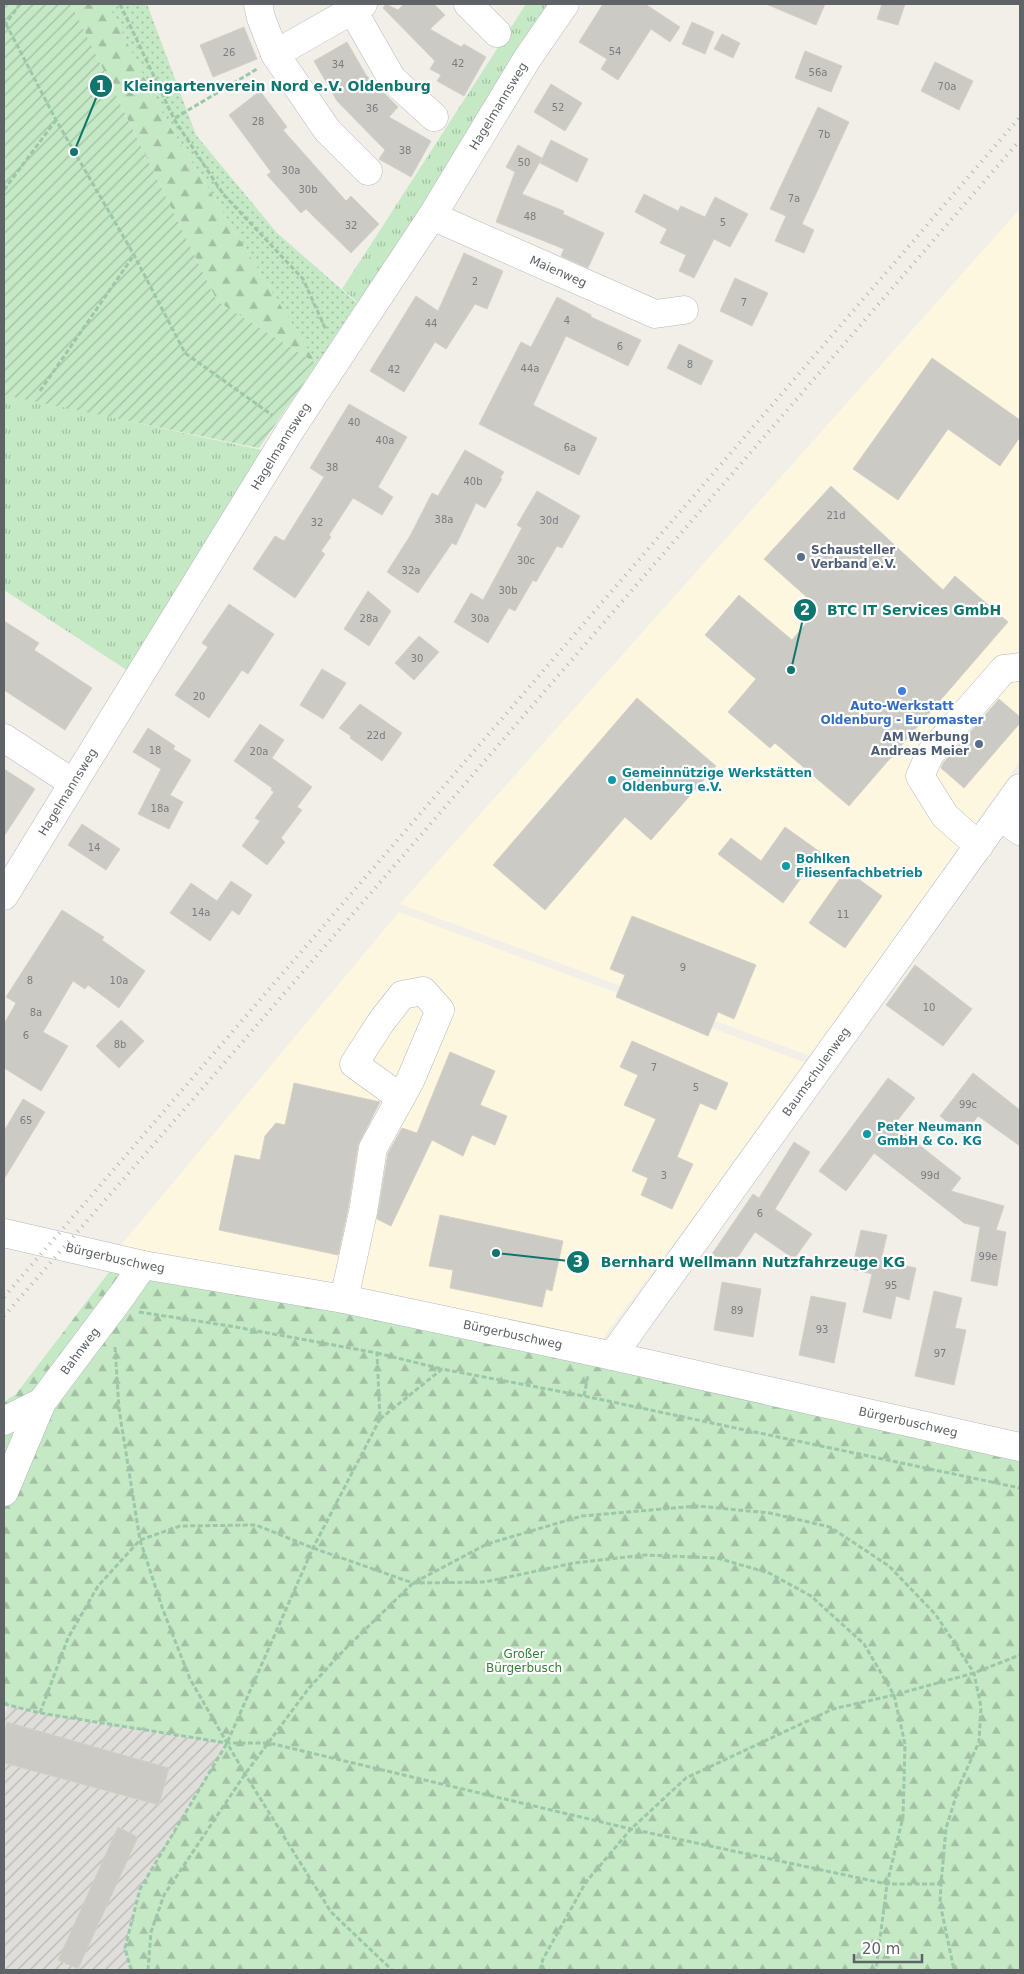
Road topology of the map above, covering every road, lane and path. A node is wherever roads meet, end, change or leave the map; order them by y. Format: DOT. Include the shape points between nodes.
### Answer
graph roads {
  1 [pos="20,4"];
  2 [pos="120,4"];
  3 [pos="258,4"];
  4 [pos="468,4"];
  5 [pos="565,4"];
  6 [pos="358,7"];
  7 [pos="5,25"];
  8 [pos="497,33"];
  9 [pos="275,54"];
  10 [pos="434,117"];
  11 [pos="174,118"];
  12 [pos="56,120"];
  13 [pos="368,171"];
  14 [pos="4,190"];
  15 [pos="432,216"];
  16 [pos="134,255"];
  17 [pos="684,310"];
  18 [pos="342,353"];
  19 [pos="40,391"];
  20 [pos="290,429"];
  21 [pos="1020,667"];
  22 [pos="4,738"];
  23 [pos="73,783"];
  24 [pos="1020,788"];
  25 [pos="1010,824"];
  26 [pos="978,846"];
  27 [pos="4,896"];
  28 [pos="401,1098"];
  29 [pos="4,1233"];
  30 [pos="143,1264"];
  31 [pos="344,1299"];
  32 [pos="113,1307"];
  33 [pos="115,1344"];
  34 [pos="377,1353"];
  35 [pos="612,1356"];
  36 [pos="442,1369"];
  37 [pos="588,1373"];
  38 [pos="584,1396"];
  39 [pos="42,1402"];
  40 [pos="380,1418"];
  41 [pos="4,1421"];
  42 [pos="1020,1447"];
  43 [pos="1020,1488"];
  44 [pos="4,1492"];
  45 [pos="140,1540"];
  46 [pos="313,1548"];
  47 [pos="413,1583"];
  48 [pos="1020,1655"];
  49 [pos="974,1673"];
  50 [pos="894,1695"];
  51 [pos="4,1704"];
  52 [pos="40,1713"];
  53 [pos="269,1743"];
  54 [pos="227,1744"];
  55 [pos="245,1774"];
  56 [pos="631,1828"];
  57 [pos="887,1884"];
  58 [pos="941,1884"];
  59 [pos="131,1970"];
  60 [pos="148,1970"];
  61 [pos="392,1970"];
  62 [pos="540,1970"];
  63 [pos="876,1970"];
  64 [pos="954,1970"];
  1 -- 7 [label="path"];
  2 -- 11 [label="path"];
  3 -- 9 [label="street"];
  4 -- 8 [label="street"];
  5 -- 15 [label="street, Hagelmannsweg" via="527,59"];
  6 -- 9 [label="street"];
  6 -- 10 [label="street" via="392,79"];
  7 -- 12 [label="path"];
  9 -- 11 [label="path" via="261,67"];
  9 -- 13 [label="street" via="327,130"];
  11 -- 18 [label="path" via="223,194 303,279 333,345"];
  12 -- 14 [label="path"];
  12 -- 16 [label="path"];
  15 -- 17 [label="street, Maienweg" via="655,314"];
  15 -- 18 [label="street, Hagelmannsweg"];
  16 -- 19 [label="path"];
  16 -- 20 [label="path" via="185,353"];
  18 -- 20 [label="street, Hagelmannsweg"];
  20 -- 23 [label="street, Hagelmannsweg"];
  21 -- 26 [label="street" via="1004,670 930,754 920,776 945,816"];
  22 -- 23 [label="street"];
  23 -- 27 [label="street, Hagelmannsweg"];
  24 -- 25 [label="street, Baumschulenweg"];
  25 -- 26 [label="street, Baumschulenweg"];
  26 -- 35 [label="street, Baumschulenweg"];
  28 -- 31 [label="street" via="373,1148"];
  29 -- 30 [label="street, Bürgerbuschweg"];
  30 -- 31 [label="street, Bürgerbuschweg"];
  30 -- 32 [label="street, Bahnweg"];
  31 -- 35 [label="street, Bürgerbuschweg"];
  32 -- 34 [label="path"];
  32 -- 39 [label="street, Bahnweg"];
  33 -- 45 [label="path" via="118,1409"];
  34 -- 36 [label="path"];
  34 -- 40 [label="path"];
  35 -- 42 [label="street, Bürgerbuschweg"];
  36 -- 38 [label="path"];
  36 -- 40 [label="path"];
  37 -- 38 [label="path"];
  38 -- 43 [label="path"];
  39 -- 41 [label="street, Bahnweg"];
  39 -- 44 [label="street"];
  40 -- 46 [label="path"];
  45 -- 46 [label="path" via="180,1526 256,1525"];
  45 -- 52 [label="path" via="98,1586 68,1638"];
  45 -- 54 [label="path" via="190,1678"];
  46 -- 47 [label="path"];
  46 -- 54 [label="path"];
  47 -- 49 [label="path" via="487,1544 582,1516 697,1506 770,1513 830,1526 889,1566 936,1616"];
  47 -- 50 [label="path" via="484,1582 574,1563 646,1555 717,1558 769,1573 810,1596 864,1644"];
  47 -- 53 [label="path" via="309,1688"];
  48 -- 49 [label="path"];
  49 -- 50 [label="path"];
  49 -- 58 [label="path" via="982,1707 979,1742 960,1784 946,1828"];
  50 -- 56 [label="path" via="833,1709 686,1778"];
  50 -- 57 [label="path" via="905,1744 903,1817"];
  51 -- 52 [label="path"];
  52 -- 54 [label="path"];
  53 -- 54 [label="path"];
  53 -- 55 [label="path"];
  53 -- 56 [label="path"];
  54 -- 55 [label="path"];
  54 -- 59 [label="path" via="140,1889 125,1948"];
  55 -- 60 [label="path" via="164,1895 151,1932"];
  55 -- 61 [label="path" via="331,1912"];
  56 -- 57 [label="path"];
  56 -- 62 [label="path" via="586,1882"];
  57 -- 58 [label="path"];
  57 -- 63 [label="path"];
  58 -- 64 [label="path" via="940,1903"];
}
